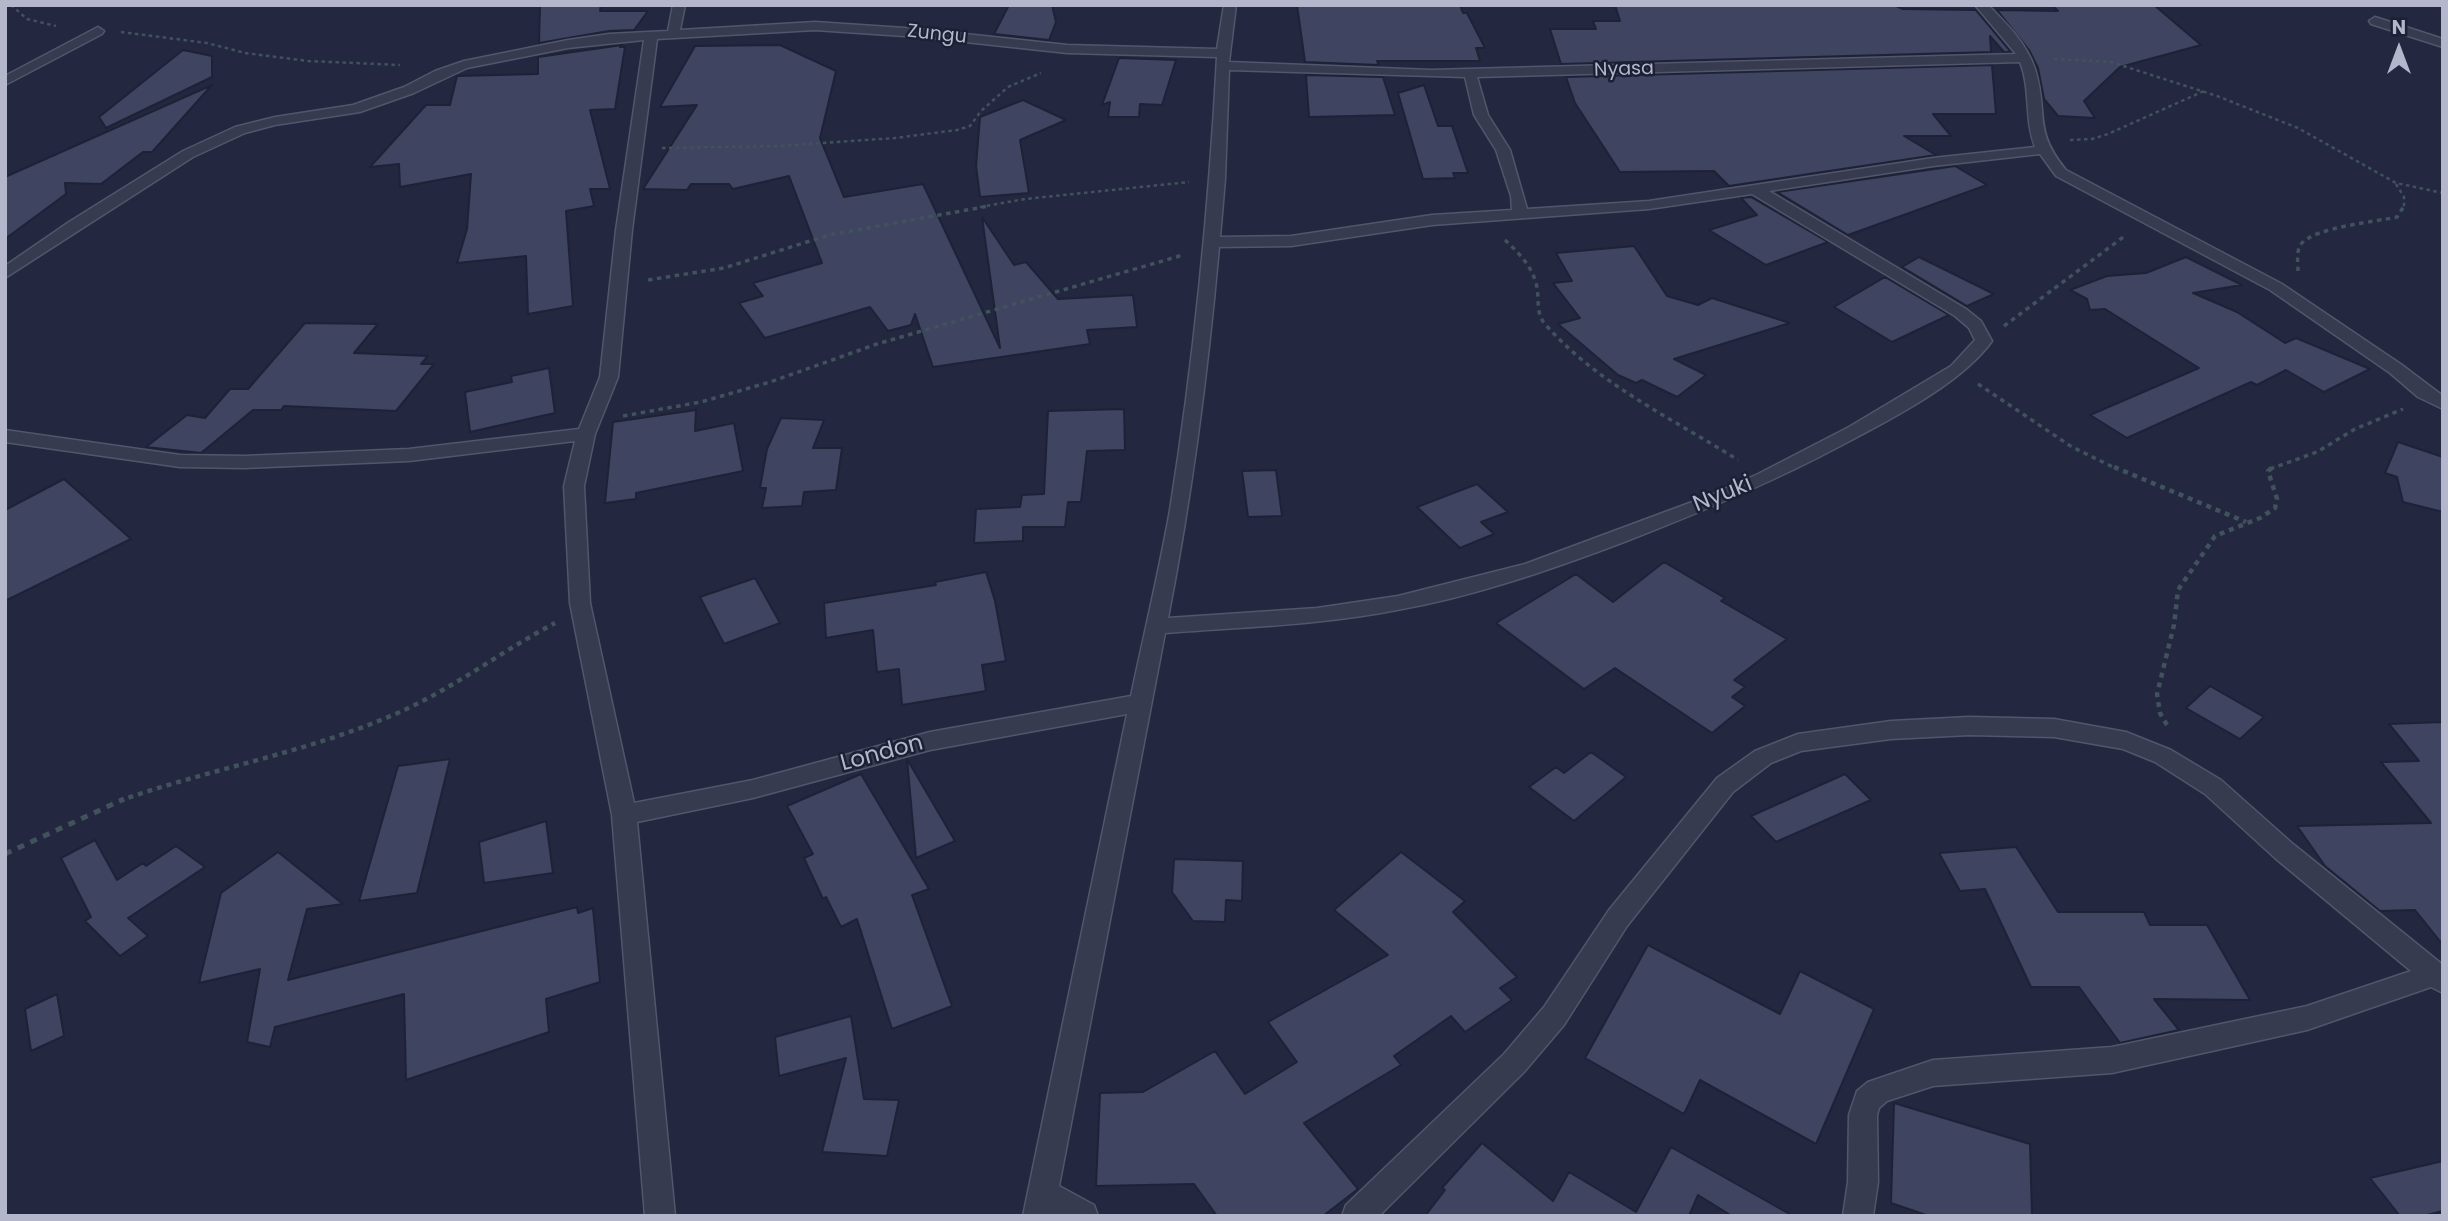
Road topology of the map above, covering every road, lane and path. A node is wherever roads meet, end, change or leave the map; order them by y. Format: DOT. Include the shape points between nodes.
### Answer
graph roads {
  1 [pos="11,5"];
  2 [pos="678,5"];
  3 [pos="1230,5"];
  4 [pos="1981,5"];
  5 [pos="2375,21"];
  6 [pos="98,31"];
  7 [pos="673,34"];
  8 [pos="651,35"];
  9 [pos="2443,43"];
  10 [pos="1091,50"];
  11 [pos="2025,58"];
  12 [pos="1223,60"];
  13 [pos="406,65"];
  14 [pos="1469,73"];
  15 [pos="5,81"];
  16 [pos="2204,91"];
  17 [pos="2040,145"];
  18 [pos="637,148"];
  19 [pos="1218,179"];
  20 [pos="2396,183"];
  21 [pos="1753,188"];
  22 [pos="2443,193"];
  23 [pos="1520,214"];
  24 [pos="1482,216"];
  25 [pos="2147,220"];
  26 [pos="1211,244"];
  27 [pos="9,267"];
  28 [pos="619,285"];
  29 [pos="2294,298"];
  30 [pos="1984,341"];
  31 [pos="1957,370"];
  32 [pos="2424,393"];
  33 [pos="2443,404"];
  34 [pos="589,427"];
  35 [pos="5,436"];
  36 [pos="1765,478"];
  37 [pos="2248,523"];
  38 [pos="581,610"];
  39 [pos="1156,626"];
  40 [pos="1141,703"];
  41 [pos="2173,735"];
  42 [pos="624,815"];
  43 [pos="5,853"];
  44 [pos="2438,977"];
  45 [pos="1040,1204"];
  46 [pos="660,1216"];
  47 [pos="1083,1216"];
  48 [pos="1357,1216"];
  49 [pos="1858,1216"];
  1 -- 6 [label="path" via="27,19"];
  2 -- 7 [label="street"];
  3 -- 12 [label="street"];
  4 -- 11 [label="street"];
  5 -- 9 [label="street"];
  6 -- 13 [label="path" via="208,43 307,61"];
  6 -- 15 [label="street"];
  7 -- 8 [label="street, Zungu"];
  7 -- 10 [label="street, Zungu" via="826,27"];
  8 -- 18 [label="street"];
  8 -- 27 [label="street, Zungu" via="568,44 464,65 378,103 240,130 188,154"];
  10 -- 12 [label="street, Zungu"];
  10 -- 18 [label="path" via="1008,87 970,126 957,130 779,146"];
  11 -- 14 [label="street, Nyasa"];
  11 -- 16 [label="path" via="2103,61"];
  11 -- 17 [label="street"];
  12 -- 14 [label="street, Nyasa"];
  12 -- 19 [label="street"];
  14 -- 23 [label="street" via="1481,116 1503,150"];
  16 -- 17 [label="path" via="2092,139"];
  16 -- 20 [label="path" via="2298,128"];
  17 -- 21 [label="street"];
  17 -- 25 [label="street" via="2061,173"];
  18 -- 28 [label="street"];
  19 -- 26 [label="street"];
  19 -- 28 [label="path" via="1025,199 829,235 724,268"];
  20 -- 22 [label="path"];
  20 -- 29 [label="path" via="2404,197 2404,209 2397,217 2303,240 2298,249"];
  21 -- 23 [label="street" via="1649,205"];
  21 -- 30 [label="street" via="1973,321"];
  23 -- 24 [label="street"];
  24 -- 26 [label="street" via="1291,241"];
  24 -- 36 [label="path" via="1522,256 1538,289 1542,321 1565,344 1619,386"];
  25 -- 29 [label="street"];
  25 -- 30 [label="path"];
  26 -- 34 [label="path" via="713,398"];
  26 -- 39 [label="street" via="1179,512"];
  28 -- 34 [label="street" via="609,377"];
  29 -- 32 [label="street"];
  30 -- 31 [label="street, Nyuki"];
  31 -- 36 [label="street, Nyuki"];
  31 -- 37 [label="path" via="2072,447"];
  32 -- 33 [label="street"];
  32 -- 37 [label="path" via="2400,411 2355,429 2317,452 2273,467 2268,471 2277,499 2275,509"];
  34 -- 35 [label="street" via="409,455 244,461 180,461"];
  34 -- 38 [label="street" via="574,486"];
  36 -- 39 [label="street, Nyuki" via="1530,570 1459,589 1317,615"];
  37 -- 41 [label="path" via="2215,536 2178,590 2157,694 2160,713"];
  38 -- 42 [label="street"];
  38 -- 43 [label="path" via="396,714 111,804"];
  39 -- 40 [label="street"];
  40 -- 42 [label="street, London" via="930,741 753,789"];
  40 -- 45 [label="street"];
  42 -- 46 [label="street"];
  44 -- 48 [label="street" via="2213,787 2163,755 2126,741 2054,728 1969,726 1891,730 1798,743 1763,757 1726,785 1618,918 1546,1026"];
  44 -- 49 [label="street" via="2307,1018 2112,1060 1933,1073 1878,1091 1867,1100 1863,1115"];
  45 -- 47 [label="street"];
}
